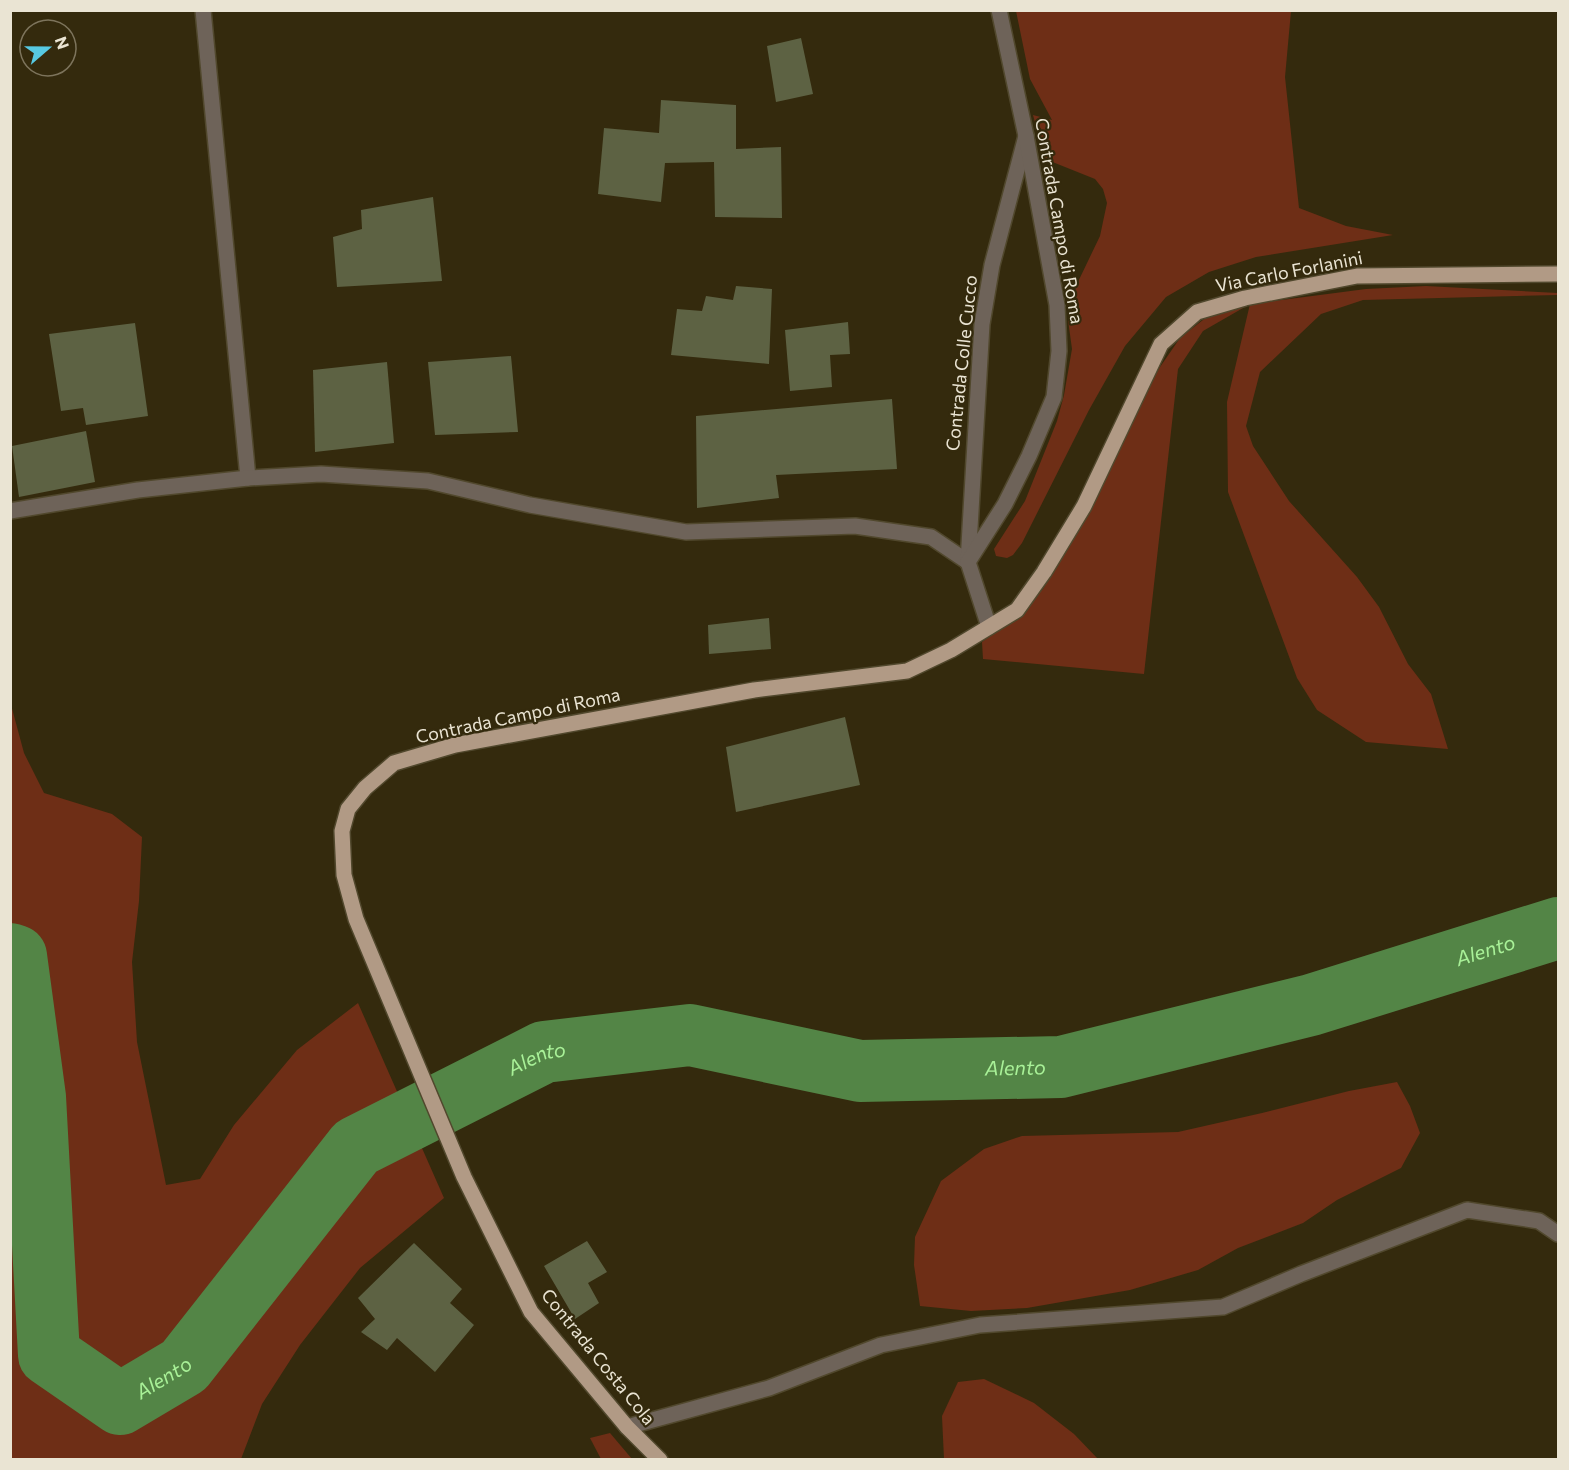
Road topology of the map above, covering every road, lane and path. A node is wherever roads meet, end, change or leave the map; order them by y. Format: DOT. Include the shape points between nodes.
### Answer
graph roads {
  1 [pos="203,10"];
  2 [pos="999,10"];
  3 [pos="1026,136"];
  4 [pos="1558,274"];
  5 [pos="248,478"];
  6 [pos="10,511"];
  7 [pos="968,562"];
  8 [pos="988,627"];
  9 [pos="464,1177"];
  10 [pos="1558,1234"];
  11 [pos="627,1427"];
  12 [pos="660,1460"];
  1 -- 5 [label="street"];
  2 -- 3 [label="street, Contrada Campo di Roma"];
  3 -- 7 [label="street, Contrada Colle Cucco" via="992,265 982,324"];
  3 -- 7 [label="street, Contrada Campo di Roma" via="1057,305 1059,351 1054,397 1005,504"];
  4 -- 8 [label="main road, Via Carlo Forlanini" via="1357,276 1245,297 1197,312 1161,344 1084,506 1044,572 1017,610"];
  5 -- 6 [label="street" via="138,490"];
  5 -- 7 [label="street" via="321,474 428,481 530,505 686,532 855,526 931,537"];
  7 -- 8 [label="street"];
  8 -- 9 [label="main road, Contrada Campo di Roma" via="907,671 754,690 455,745 394,763 365,788 348,809 342,831 344,876 356,918"];
  9 -- 11 [label="main road, Contrada Costa Cola" via="531,1312"];
  10 -- 11 [label="street" via="1539,1221 1467,1210 1223,1307 980,1325 881,1345 769,1388"];
  11 -- 12 [label="main road, Contrada Costa Cola"];
}
